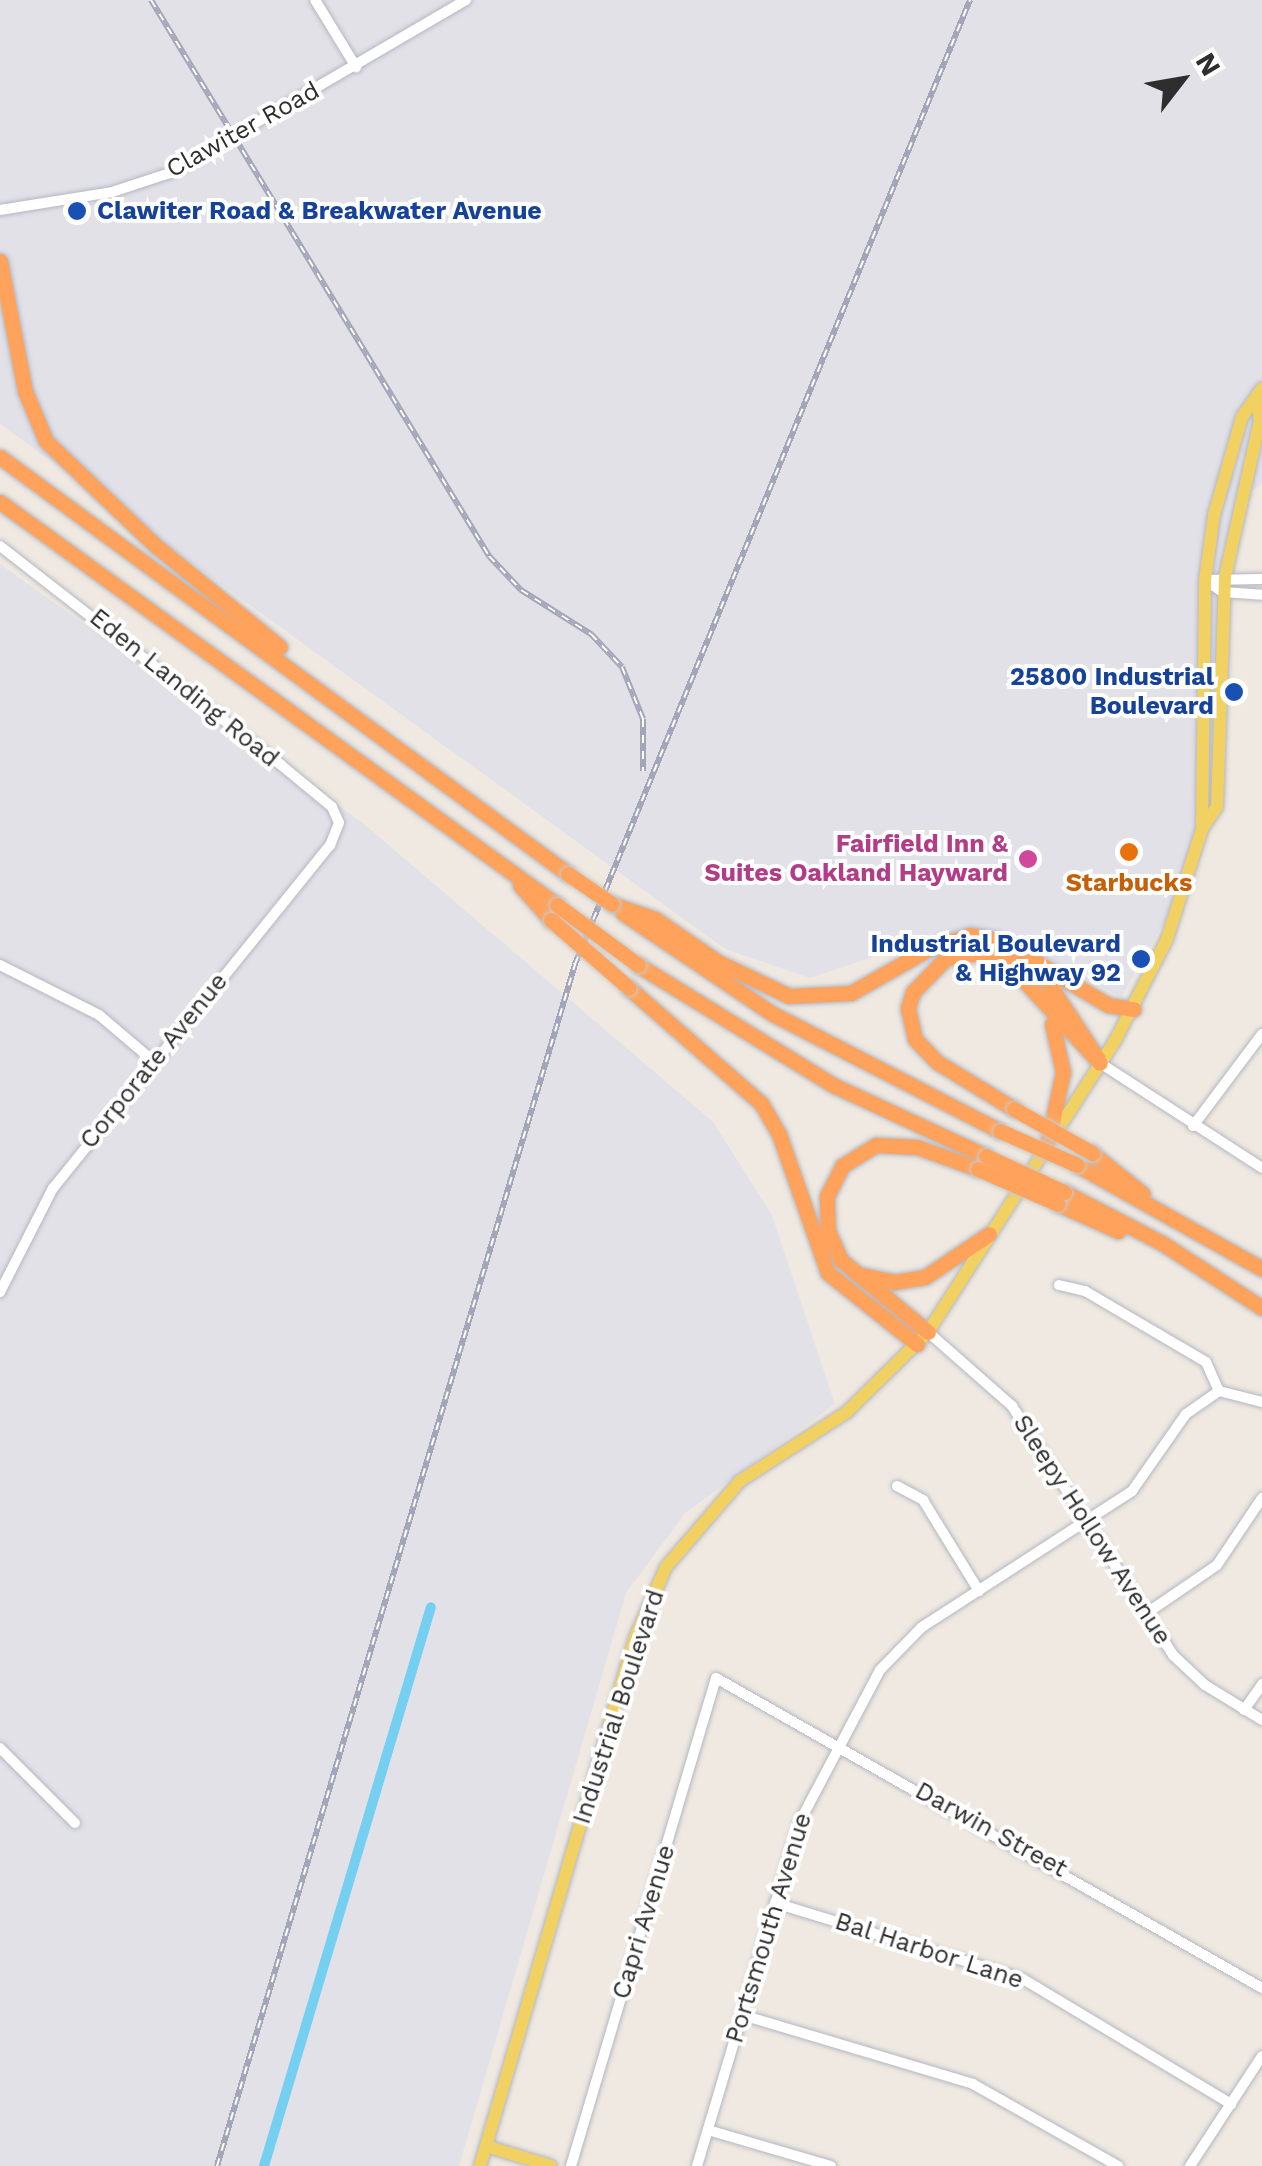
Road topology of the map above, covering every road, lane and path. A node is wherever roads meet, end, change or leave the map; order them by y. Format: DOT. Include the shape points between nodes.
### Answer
graph roads {
  1 [pos="315,0"];
  2 [pos="466,0"];
  3 [pos="356,67"];
  4 [pos="0,210"];
  5 [pos="0,261"];
  6 [pos="1262,388"];
  7 [pos="1256,402"];
  8 [pos="0,457"];
  9 [pos="0,502"];
  10 [pos="0,546"];
  11 [pos="1224,576"];
  12 [pos="1262,579"];
  13 [pos="1205,580"];
  14 [pos="1224,592"];
  15 [pos="1261,595"];
  16 [pos="338,700"];
  17 [pos="1202,829"];
  18 [pos="330,844"];
  19 [pos="554,912"];
  20 [pos="653,926"];
  21 [pos="1031,957"];
  22 [pos="0,965"];
  23 [pos="1042,1002"];
  24 [pos="1134,1009"];
  25 [pos="1262,1034"];
  26 [pos="152,1060"];
  27 [pos="1100,1063"];
  28 [pos="1193,1126"];
  29 [pos="1048,1141"];
  30 [pos="982,1162"];
  31 [pos="1262,1168"];
  32 [pos="1152,1204"];
  33 [pos="988,1234"];
  34 [pos="1262,1270"];
  35 [pos="853,1273"];
  36 [pos="1059,1285"];
  37 [pos="0,1292"];
  38 [pos="1262,1308"];
  39 [pos="922,1338"];
  40 [pos="1219,1392"];
  41 [pos="1262,1402"];
  42 [pos="897,1486"];
  43 [pos="1262,1498"];
  44 [pos="1086,1522"];
  45 [pos="980,1591"];
  46 [pos="1144,1615"];
  47 [pos="716,1678"];
  48 [pos="1262,1684"];
  49 [pos="1244,1710"];
  50 [pos="1262,1720"];
  51 [pos="838,1744"];
  52 [pos="0,1748"];
  53 [pos="74,1822"];
  54 [pos="775,1902"];
  55 [pos="1262,1988"];
  56 [pos="742,2016"];
  57 [pos="1262,2056"];
  58 [pos="1231,2104"];
  59 [pos="708,2130"];
  60 [pos="486,2146"];
  61 [pos="480,2166"];
  62 [pos="551,2166"];
  63 [pos="571,2166"];
  64 [pos="697,2166"];
  65 [pos="830,2166"];
  66 [pos="1118,2166"];
  67 [pos="1190,2166"];
  1 -- 3 [label="street"];
  2 -- 3 [label="street, Clawiter Road"];
  3 -- 4 [label="street, Clawiter Road" via="170,173 112,192"];
  5 -- 16 [label="highway" via="25,392 46,442 155,545"];
  6 -- 7 [label="main road, Industrial Boulevard"];
  7 -- 11 [label="main road, Industrial Boulevard" via="1260,420"];
  7 -- 13 [label="main road, Industrial Boulevard" via="1242,417 1214,515"];
  8 -- 16 [label="highway"];
  9 -- 19 [label="highway" via="508,870"];
  10 -- 18 [label="street, Eden Landing Road" via="332,807 339,823"];
  11 -- 12 [label="street"];
  11 -- 13 [label="street"];
  11 -- 14 [label="main road, Industrial Boulevard"];
  12 -- 15 [label="street"];
  13 -- 14 [label="street"];
  13 -- 17 [label="main road, Industrial Boulevard"];
  14 -- 15 [label="street"];
  14 -- 17 [label="main road, Industrial Boulevard" via="1223,763 1217,807"];
  16 -- 20 [label="highway, bridge" via="568,874"];
  17 -- 24 [label="main road, Industrial Boulevard" via="1180,909"];
  18 -- 26 [label="street, Corporate Avenue"];
  19 -- 30 [label="highway, bridge" via="835,1086"];
  19 -- 39 [label="highway, bridge" via="761,1103 779,1134 828,1272"];
  20 -- 21 [label="highway" via="800,998 851,993 958,937 999,940"];
  20 -- 32 [label="highway, bridge" via="773,1014"];
  21 -- 24 [label="highway" via="1108,1005"];
  21 -- 27 [label="highway"];
  22 -- 26 [label="street" via="84,1006"];
  23 -- 27 [label="highway"];
  23 -- 29 [label="highway" via="1063,1056"];
  23 -- 32 [label="highway, bridge" via="1007,962 970,951 925,973 908,1008 926,1054 1092,1153"];
  24 -- 27 [label="main road, Industrial Boulevard"];
  25 -- 28 [label="street"];
  26 -- 37 [label="street, Corporate Avenue" via="52,1188"];
  27 -- 28 [label="street"];
  27 -- 29 [label="main road, Industrial Boulevard"];
  28 -- 31 [label="street"];
  29 -- 33 [label="main road, Industrial Boulevard"];
  30 -- 35 [label="highway" via="906,1144 856,1152 831,1184 826,1207 832,1242"];
  30 -- 38 [label="highway, bridge" via="1195,1265"];
  32 -- 34 [label="highway"];
  33 -- 35 [label="highway" via="925,1277 894,1282"];
  33 -- 39 [label="main road, Industrial Boulevard"];
  35 -- 39 [label="highway"];
  36 -- 40 [label="street" via="1085,1291 1206,1362"];
  39 -- 44 [label="street, Sleepy Hollow Avenue" via="999,1389"];
  39 -- 60 [label="main road, Industrial Boulevard" via="847,1412 740,1481 666,1567 636,1638"];
  40 -- 41 [label="street"];
  40 -- 44 [label="street, Portsmouth Avenue" via="1186,1414 1144,1480"];
  42 -- 45 [label="street" via="923,1500"];
  43 -- 46 [label="street" via="1218,1564"];
  44 -- 45 [label="street, Portsmouth Avenue"];
  44 -- 46 [label="street, Sleepy Hollow Avenue"];
  45 -- 51 [label="street, Portsmouth Avenue" via="900,1646"];
  46 -- 49 [label="street, Sleepy Hollow Avenue" via="1188,1671"];
  47 -- 51 [label="street, Darwin Street"];
  47 -- 63 [label="street, Capri Avenue"];
  48 -- 49 [label="street"];
  49 -- 50 [label="street, Sleepy Hollow Avenue"];
  51 -- 54 [label="street, Portsmouth Avenue" via="799,1823"];
  51 -- 55 [label="street, Darwin Street"];
  52 -- 53 [label="street"];
  54 -- 56 [label="street, Portsmouth Avenue"];
  54 -- 58 [label="street, Bal Harbor Lane" via="1024,1979"];
  56 -- 59 [label="street, Portsmouth Avenue"];
  56 -- 66 [label="street" via="974,2084"];
  57 -- 58 [label="street"];
  58 -- 67 [label="street"];
  59 -- 64 [label="street, Portsmouth Avenue"];
  59 -- 65 [label="street"];
  60 -- 61 [label="main road, Industrial Boulevard"];
  60 -- 62 [label="main road"];
}
